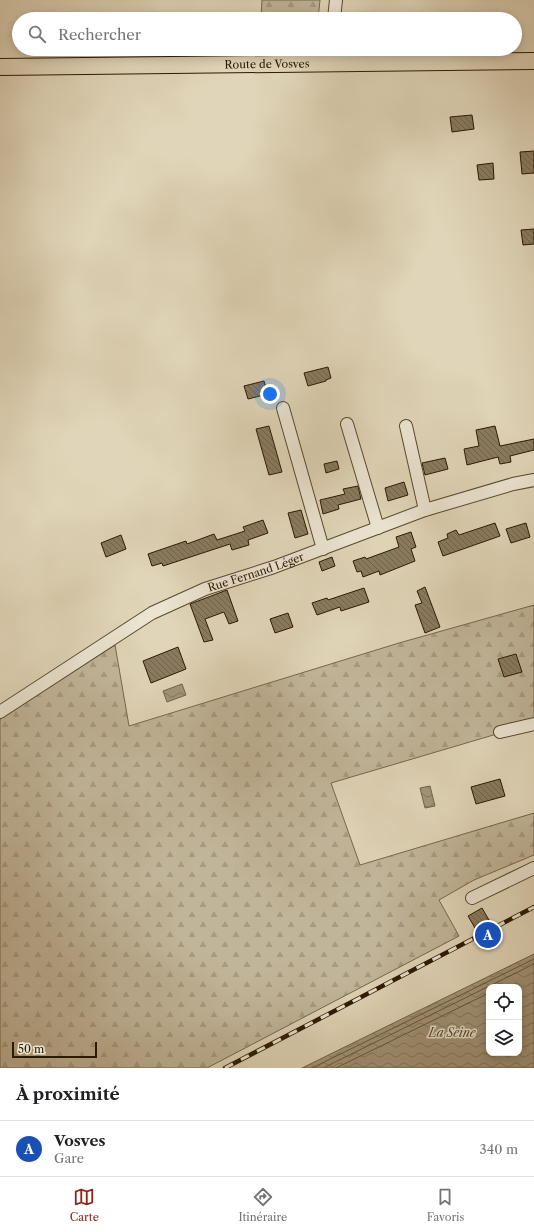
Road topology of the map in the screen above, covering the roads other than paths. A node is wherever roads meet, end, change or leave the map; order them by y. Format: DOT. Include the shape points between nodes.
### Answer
graph roads {
  1 [pos="336,0"];
  2 [pos="335,12"];
  3 [pos="332,56"];
  4 [pos="534,61"];
  5 [pos="0,67"];
  6 [pos="283,408"];
  7 [pos="347,424"];
  8 [pos="406,426"];
  9 [pos="534,480"];
  10 [pos="424,510"];
  11 [pos="378,528"];
  12 [pos="323,549"];
  13 [pos="0,712"];
  14 [pos="534,724"];
  15 [pos="500,732"];
  16 [pos="534,868"];
  17 [pos="472,898"];
  1 -- 2 [label="street"];
  3 -- 4 [label="main road, Route de Vosves"];
  3 -- 5 [label="main road, Route de Vosves"];
  6 -- 12 [label="street"];
  7 -- 11 [label="street"];
  8 -- 10 [label="street"];
  9 -- 10 [label="street, Rue Fernand Léger"];
  10 -- 11 [label="street, Rue Fernand Léger"];
  11 -- 12 [label="street, Rue Fernand Léger"];
  12 -- 13 [label="street, Rue Fernand Léger" via="205,589 152,613"];
  14 -- 15 [label="street"];
  16 -- 17 [label="street"];
}
